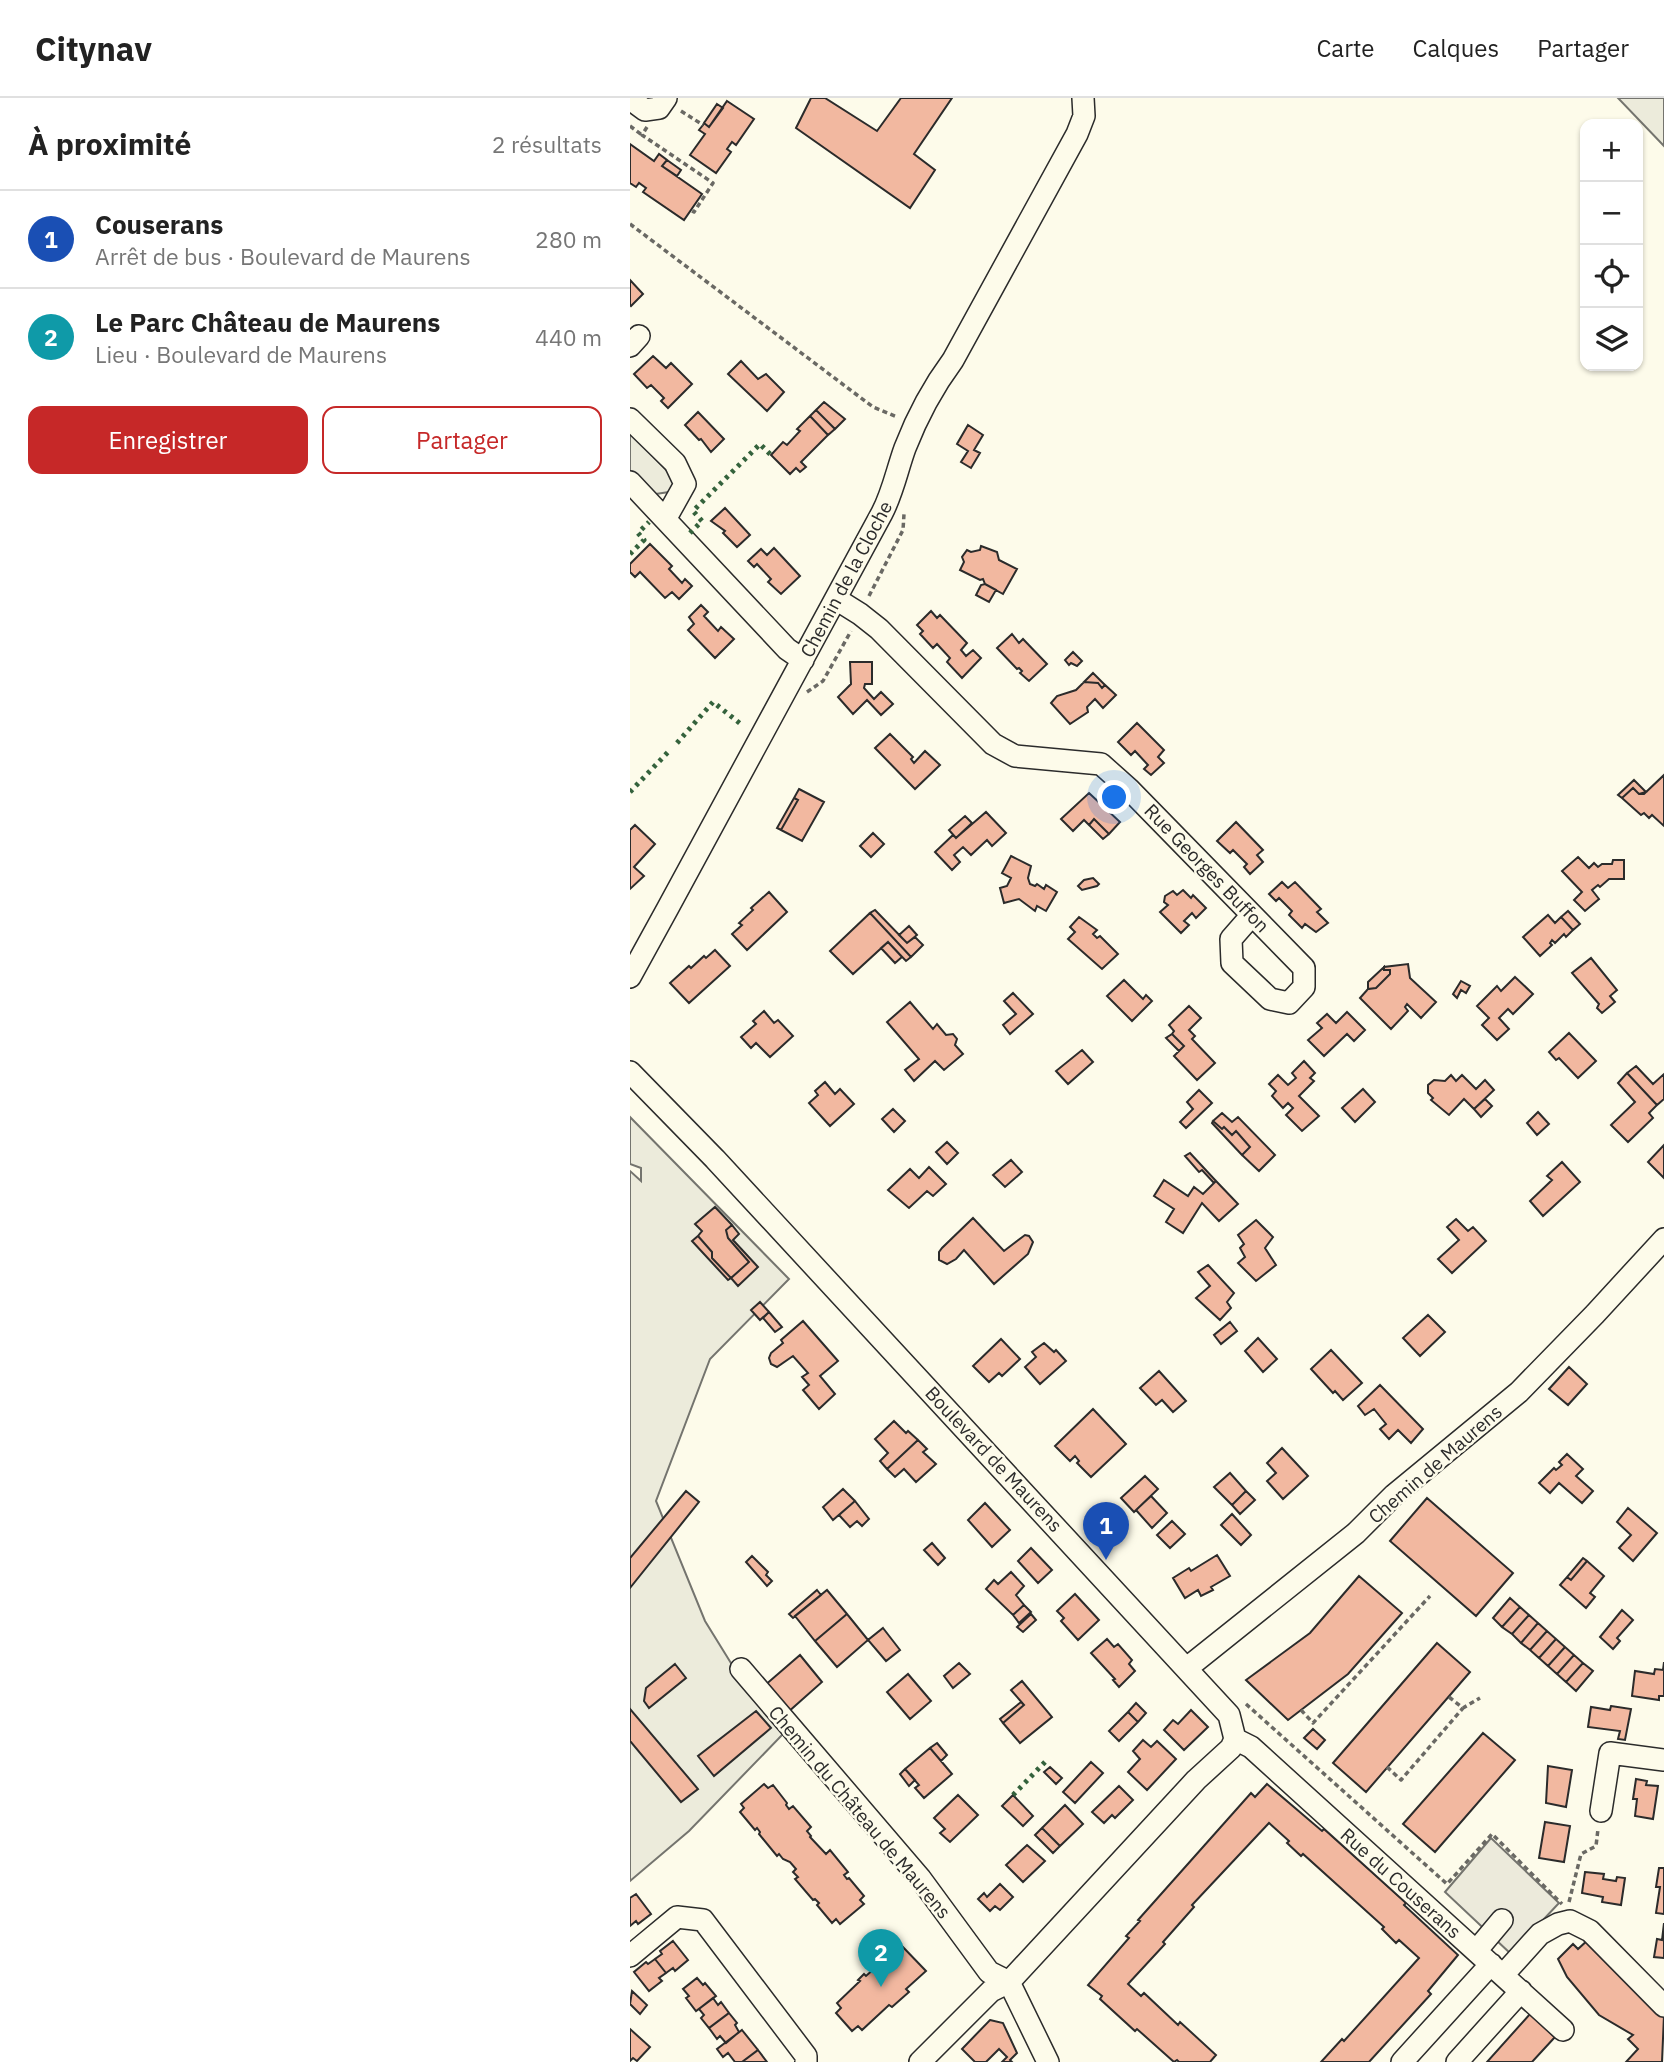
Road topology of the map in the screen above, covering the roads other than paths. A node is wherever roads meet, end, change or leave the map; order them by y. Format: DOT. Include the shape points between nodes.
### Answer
graph roads {
  1 [pos="630,99"];
  2 [pos="1083,99"];
  3 [pos="663,102"];
  4 [pos="630,419"];
  5 [pos="630,482"];
  6 [pos="666,518"];
  7 [pos="836,599"];
  8 [pos="803,660"];
  9 [pos="1252,915"];
  10 [pos="630,977"];
  11 [pos="630,1072"];
  12 [pos="1664,1239"];
  13 [pos="1186,1668"];
  14 [pos="741,1669"];
  15 [pos="1235,1739"];
  16 [pos="1664,1760"];
  17 [pos="1601,1811"];
  18 [pos="1502,1920"];
  19 [pos="630,1956"];
  20 [pos="1490,1963"];
  21 [pos="1009,1982"];
  22 [pos="1521,1991"];
  23 [pos="1664,2006"];
  24 [pos="1563,2030"];
  25 [pos="806,2062"];
  26 [pos="920,2062"];
  27 [pos="1048,2062"];
  28 [pos="1402,2062"];
  29 [pos="1457,2062"];
  1 -- 3 [label="street" via="645,110"];
  2 -- 7 [label="street, Chemin de la Cloche" via="1084,116 1072,144 936,383 904,451 891,496"];
  4 -- 6 [label="street" via="675,463 685,484"];
  5 -- 6 [label="street"];
  6 -- 8 [label="street"];
  7 -- 8 [label="street, Chemin de la Cloche"];
  7 -- 9 [label="street, Rue Georges Buffon" via="879,629 993,744 1015,756 1101,764"];
  8 -- 10 [label="street, Chemin de la Cloche"];
  9 -- 9 [label="street, Rue Georges Buffon" via="1304,968 1304,987 1289,1003 1270,999 1232,963 1231,939"];
  11 -- 13 [label="street, Boulevard de Maurens"];
  12 -- 13 [label="street, Chemin de Maurens" via="1519,1391 1394,1495 1356,1533"];
  13 -- 15 [label="street, Boulevard de Maurens" via="1229,1715"];
  14 -- 21 [label="street, Chemin du Château de Maurens" via="920,1878 989,1972"];
  15 -- 20 [label="street, Rue du Couserans" via="1251,1747"];
  15 -- 21 [label="street" via="1223,1758 1196,1780"];
  16 -- 17 [label="street" via="1611,1753"];
  18 -- 20 [label="street"];
  19 -- 25 [label="street" via="677,1917 703,1920 806,2056"];
  20 -- 22 [label="street, Rue du Couserans"];
  20 -- 23 [label="street" via="1558,1924 1570,1922 1590,1931"];
  20 -- 28 [label="street"];
  21 -- 26 [label="street" via="990,1992"];
  21 -- 27 [label="street"];
  22 -- 24 [label="street, Rue du Couserans"];
  22 -- 29 [label="street"];
}
